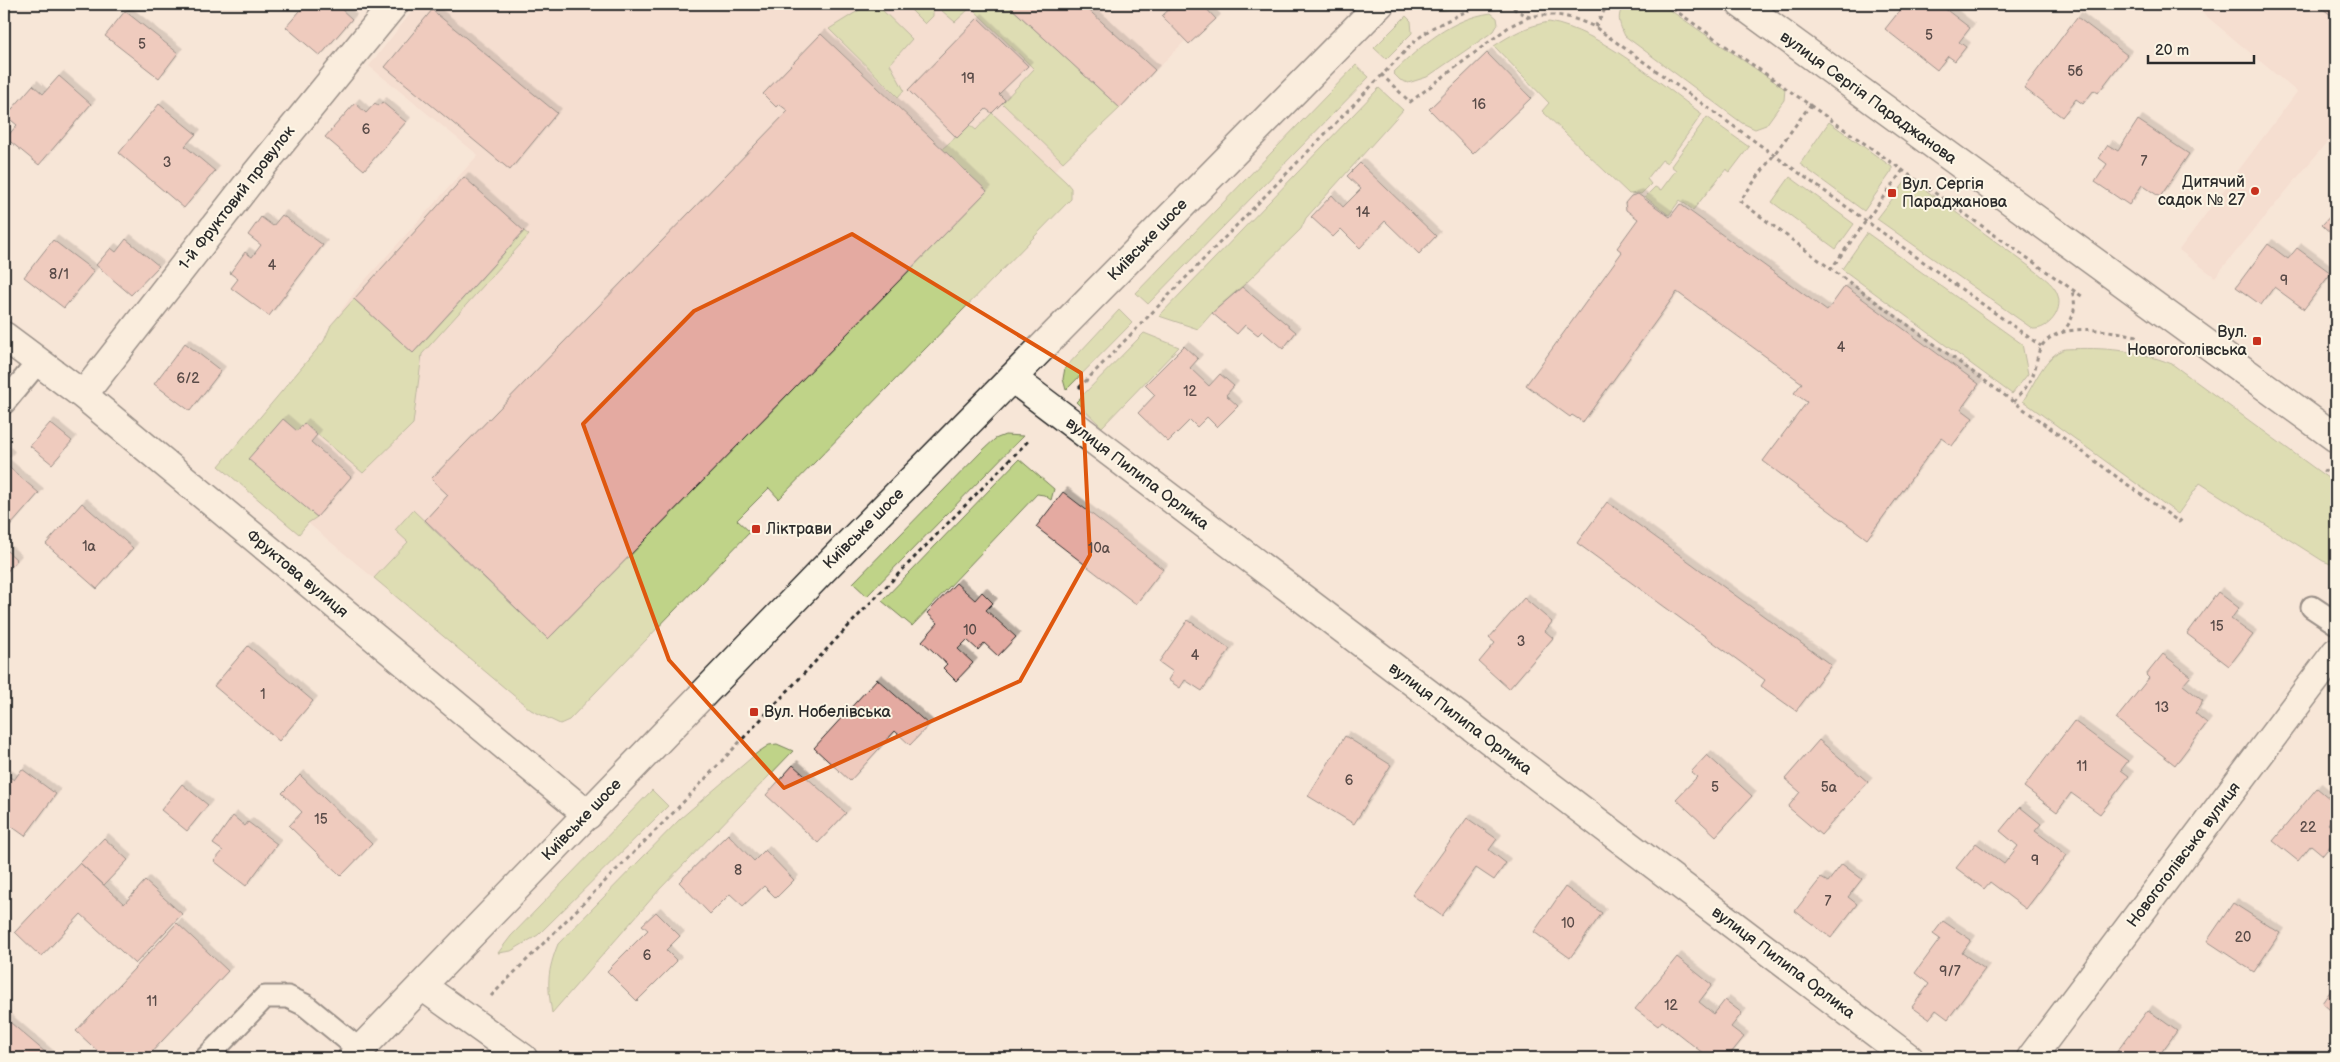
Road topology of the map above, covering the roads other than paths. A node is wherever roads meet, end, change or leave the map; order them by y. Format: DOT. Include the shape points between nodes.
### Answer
graph roads {
  1 [pos="394,4"];
  2 [pos="1380,4"];
  3 [pos="1741,4"];
  4 [pos="4,336"];
  5 [pos="38,362"];
  6 [pos="1012,378"];
  7 [pos="83,395"];
  8 [pos="4,403"];
  9 [pos="2336,438"];
  10 [pos="2312,607"];
  11 [pos="2336,623"];
  12 [pos="2336,652"];
  13 [pos="588,815"];
  14 [pos="422,986"];
  15 [pos="356,1054"];
  16 [pos="206,1058"];
  17 [pos="524,1058"];
  18 [pos="1909,1058"];
  19 [pos="2031,1058"];
  1 -- 7 [label="street, 1-й Фруктовий провулок"];
  2 -- 6 [label="street, Київське шосе"];
  3 -- 9 [label="street, вулиця Сергія Параджанова"];
  4 -- 5 [label="street, Фруктова вулиця"];
  5 -- 7 [label="street, Фруктова вулиця"];
  5 -- 8 [label="lane"];
  6 -- 13 [label="street, Київське шосе"];
  6 -- 18 [label="street, вулиця Пилипа Орлика"];
  7 -- 13 [label="street, Фруктова вулиця"];
  10 -- 11 [label="lane"];
  12 -- 19 [label="street, Новогоголівська вулиця"];
  13 -- 14 [label="street, Київське шосе"];
  14 -- 15 [label="street, Київське шосе"];
  14 -- 17 [label="street"];
  15 -- 16 [label="lane" via="305,1004 288,997 265,997"];
}
